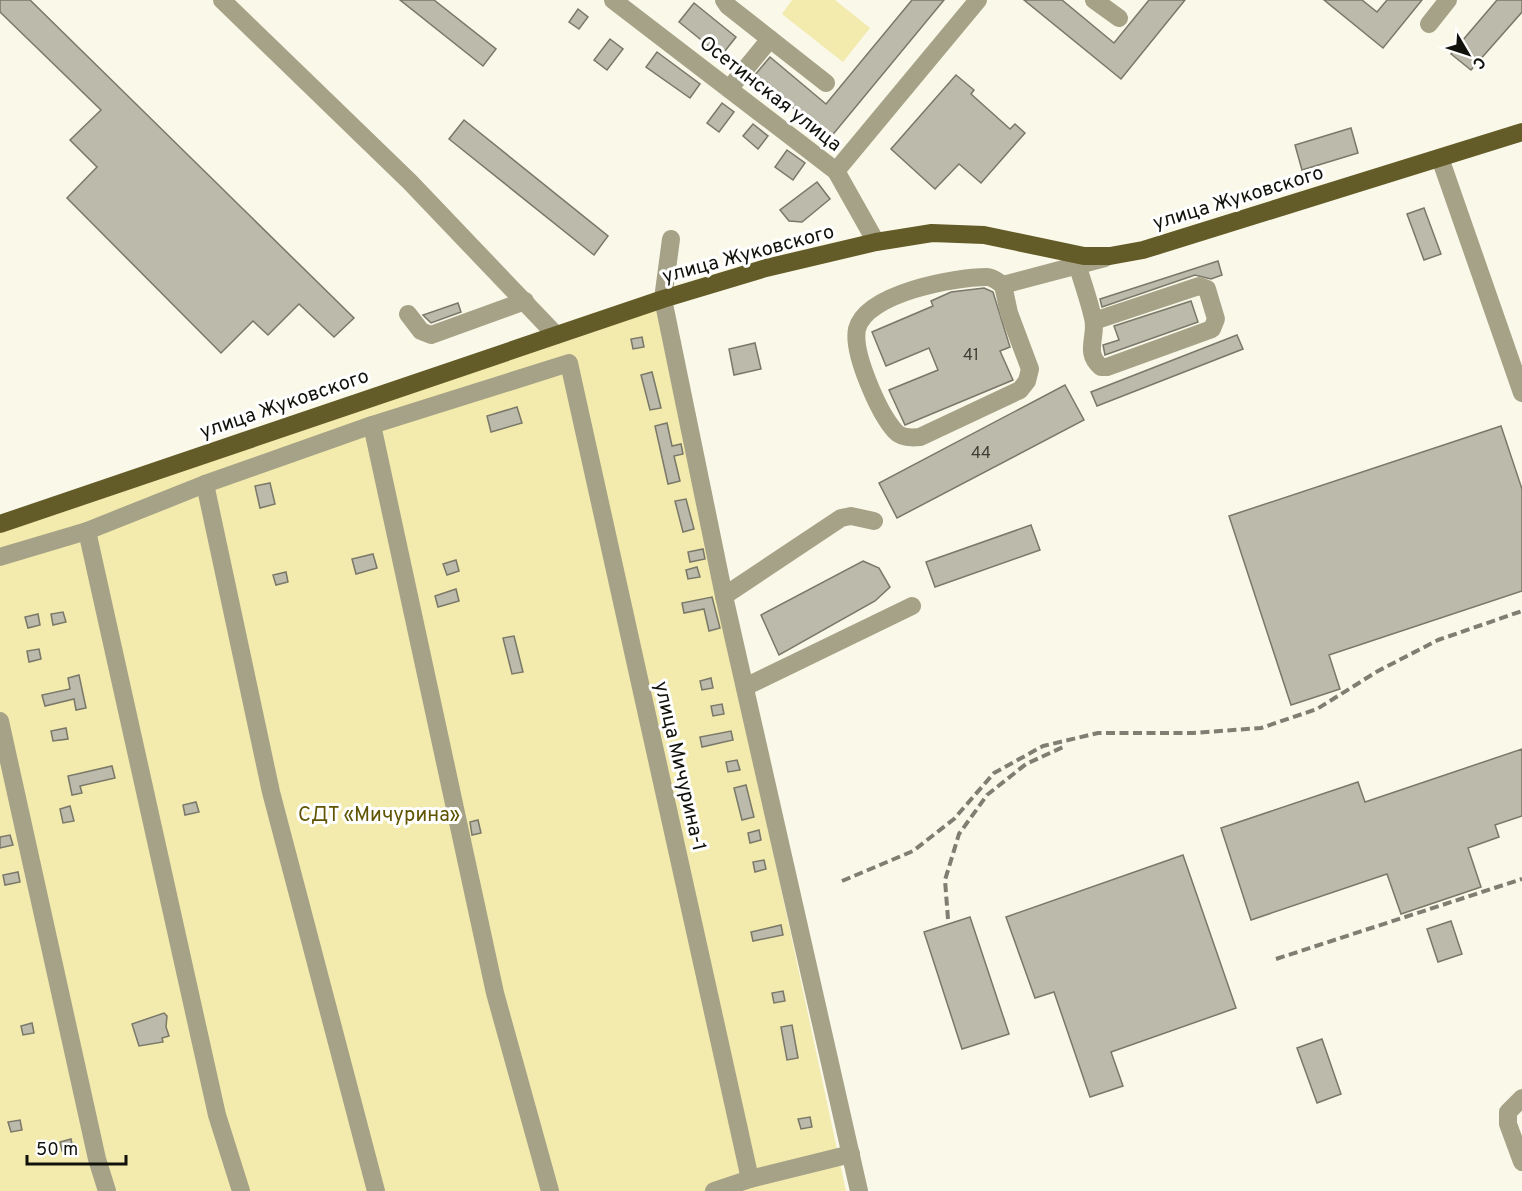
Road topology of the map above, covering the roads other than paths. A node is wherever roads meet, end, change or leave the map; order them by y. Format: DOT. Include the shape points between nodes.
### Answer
graph roads {
  1 [pos="222,0"];
  2 [pos="724,0"];
  3 [pos="978,0"];
  4 [pos="1094,0"];
  5 [pos="1448,0"];
  6 [pos="615,1"];
  7 [pos="1119,18"];
  8 [pos="1429,24"];
  9 [pos="770,39"];
  10 [pos="826,83"];
  11 [pos="729,89"];
  12 [pos="1522,132"];
  13 [pos="1440,158"];
  14 [pos="836,171"];
  15 [pos="671,239"];
  16 [pos="876,242"];
  17 [pos="1110,256"];
  18 [pos="1078,267"];
  19 [pos="1003,285"];
  20 [pos="663,299"];
  21 [pos="525,301"];
  22 [pos="408,314"];
  23 [pos="1094,321"];
  24 [pos="556,335"];
  25 [pos="1522,393"];
  26 [pos="372,425"];
  27 [pos="205,484"];
  28 [pos="874,521"];
  29 [pos="0,524"];
  30 [pos="87,531"];
  31 [pos="0,557"];
  32 [pos="724,596"];
  33 [pos="912,606"];
  34 [pos="745,687"];
  35 [pos="0,721"];
  36 [pos="1522,1098"];
  37 [pos="851,1154"];
  38 [pos="1522,1162"];
  39 [pos="750,1179"];
  40 [pos="107,1191"];
  41 [pos="241,1191"];
  42 [pos="376,1191"];
  43 [pos="550,1191"];
  44 [pos="714,1191"];
  45 [pos="859,1191"];
  1 -- 21 [label="street" via="311,84"];
  2 -- 9 [label="street"];
  3 -- 14 [label="street"];
  4 -- 7 [label="street"];
  5 -- 8 [label="street"];
  6 -- 11 [label="street, Осетинская улица"];
  9 -- 10 [label="street"];
  9 -- 11 [label="street"];
  11 -- 14 [label="street, Осетинская улица"];
  12 -- 13 [label="main road, улица Жуковского"];
  13 -- 17 [label="main road, улица Жуковского" via="1143,250"];
  13 -- 25 [label="street"];
  14 -- 16 [label="street, Осетинская улица"];
  15 -- 20 [label="street"];
  16 -- 17 [label="main road, улица Жуковского" via="932,233 984,235 1084,256"];
  16 -- 20 [label="main road, улица Жуковского" via="766,268"];
  17 -- 18 [label="street"];
  18 -- 19 [label="street"];
  18 -- 23 [label="street"];
  19 -- 19 [label="street" via="989,277 934,284 898,295 862,318 857,330 858,347 872,392 896,432 908,438 920,437 1020,390 1027,381 1030,369 1008,313"];
  20 -- 24 [label="main road, улица Жуковского"];
  20 -- 32 [label="street"];
  21 -- 22 [label="street" via="430,335 421,331"];
  21 -- 24 [label="street"];
  23 -- 23 [label="street" via="1092,354 1096,363 1107,367 1212,329 1216,319 1207,289 1199,286"];
  24 -- 29 [label="main road, улица Жуковского"];
  26 -- 27 [label="street"];
  26 -- 39 [label="street, улица Мичурина-1" via="569,363"];
  26 -- 43 [label="street" via="495,993"];
  27 -- 30 [label="street"];
  27 -- 42 [label="street" via="271,792"];
  28 -- 32 [label="street" via="851,516 841,519"];
  30 -- 31 [label="street"];
  30 -- 41 [label="street" via="217,1115"];
  32 -- 34 [label="street"];
  33 -- 34 [label="street"];
  34 -- 37 [label="street"];
  35 -- 40 [label="street"];
  36 -- 38 [label="street" via="1508,1112 1508,1125"];
  37 -- 39 [label="street"];
  37 -- 45 [label="street"];
  39 -- 44 [label="street"];
}
